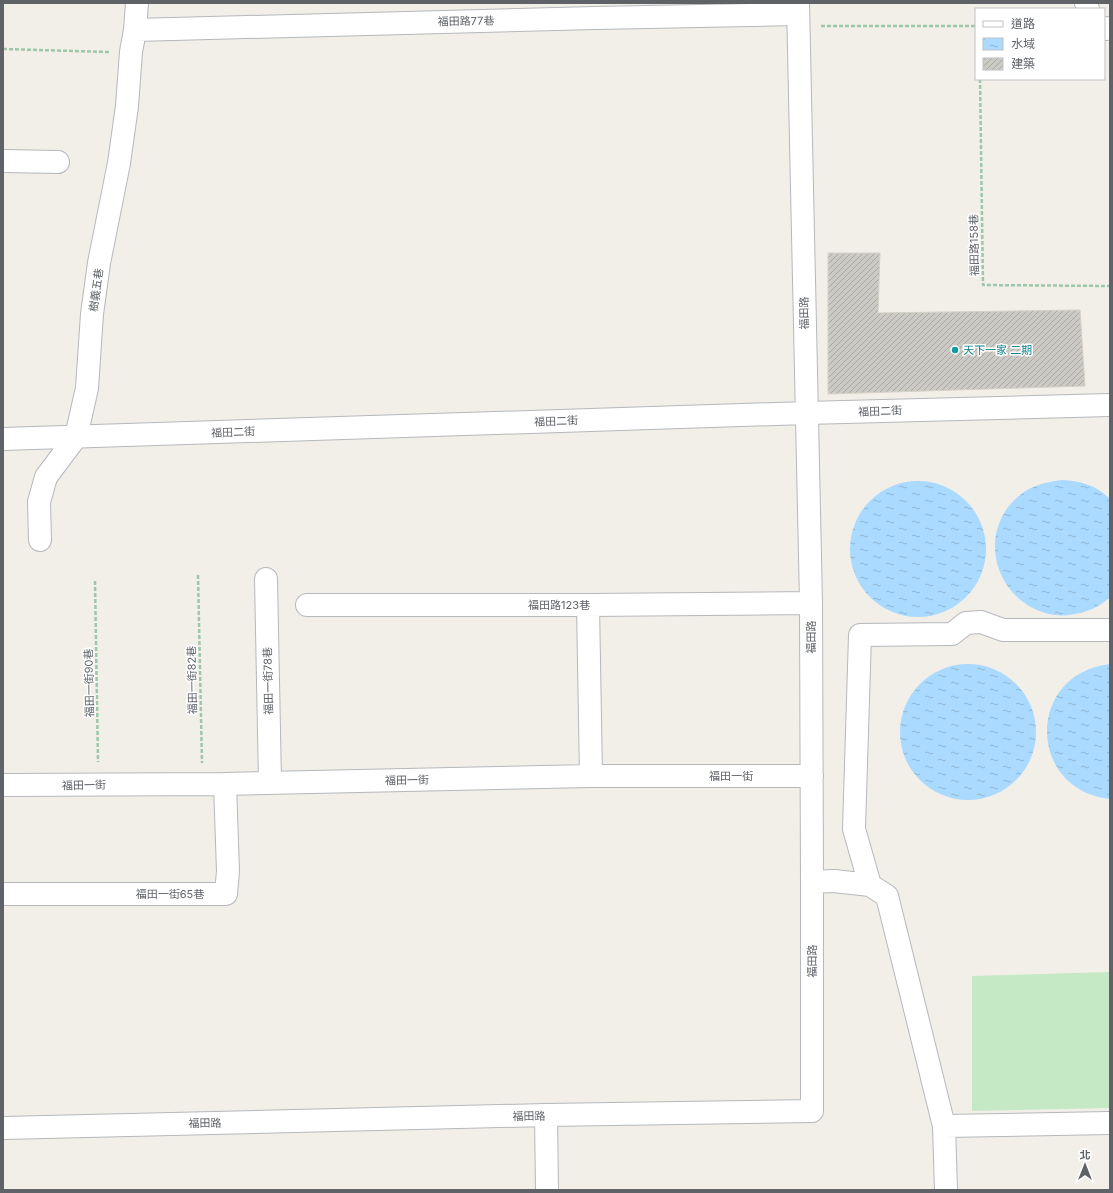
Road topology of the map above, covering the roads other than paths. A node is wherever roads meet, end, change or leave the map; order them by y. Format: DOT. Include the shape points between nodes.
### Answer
graph roads {
  1 [pos="137,3"];
  2 [pos="595,11"];
  3 [pos="798,15"];
  4 [pos="135,30"];
  5 [pos="3,161"];
  6 [pos="58,162"];
  7 [pos="1110,405"];
  8 [pos="806,413"];
  9 [pos="76,437"];
  10 [pos="3,439"];
  11 [pos="40,540"];
  12 [pos="266,579"];
  13 [pos="811,603"];
  14 [pos="588,604"];
  15 [pos="307,605"];
  16 [pos="1110,630"];
  17 [pos="591,776"];
  18 [pos="812,776"];
  19 [pos="270,782"];
  20 [pos="225,784"];
  21 [pos="3,785"];
  22 [pos="812,882"];
  23 [pos="870,885"];
  24 [pos="3,894"];
  25 [pos="546,1115"];
  26 [pos="1110,1123"];
  27 [pos="944,1126"];
  28 [pos="3,1128"];
  29 [pos="547,1190"];
  30 [pos="946,1190"];
  1 -- 4 [label="street, 樹義五巷"];
  2 -- 3 [label="street, 福田路77巷"];
  2 -- 4 [label="street, 福田路77巷"];
  3 -- 8 [label="street, 福田路"];
  4 -- 9 [label="street, 樹義五巷" via="119,163 99,263 92,314 87,388"];
  5 -- 6 [label="street"];
  7 -- 8 [label="street, 福田二街"];
  8 -- 9 [label="street, 福田二街"];
  8 -- 13 [label="street, 福田路"];
  9 -- 10 [label="street, 福田二街"];
  9 -- 11 [label="street, 樹義五巷" via="46,477 39,502"];
  12 -- 19 [label="street, 福田一街78巷"];
  13 -- 14 [label="street, 福田路123巷"];
  13 -- 18 [label="street, 福田路"];
  14 -- 15 [label="street, 福田路123巷"];
  14 -- 17 [label="street"];
  16 -- 23 [label="street" via="1003,630 981,622 966,624 952,634 860,635 854,829"];
  17 -- 18 [label="street, 福田一街"];
  17 -- 19 [label="street, 福田一街"];
  18 -- 22 [label="street, 福田路"];
  19 -- 20 [label="street, 福田一街"];
  20 -- 21 [label="street, 福田一街"];
  20 -- 24 [label="street, 福田一街65巷" via="228,871 226,894"];
  22 -- 23 [label="street" via="834,881"];
  22 -- 25 [label="street, 福田路" via="812,1111"];
  23 -- 27 [label="street" via="887,896"];
  25 -- 28 [label="street, 福田路"];
  25 -- 29 [label="street"];
  26 -- 27 [label="street"];
  27 -- 30 [label="street"];
}
